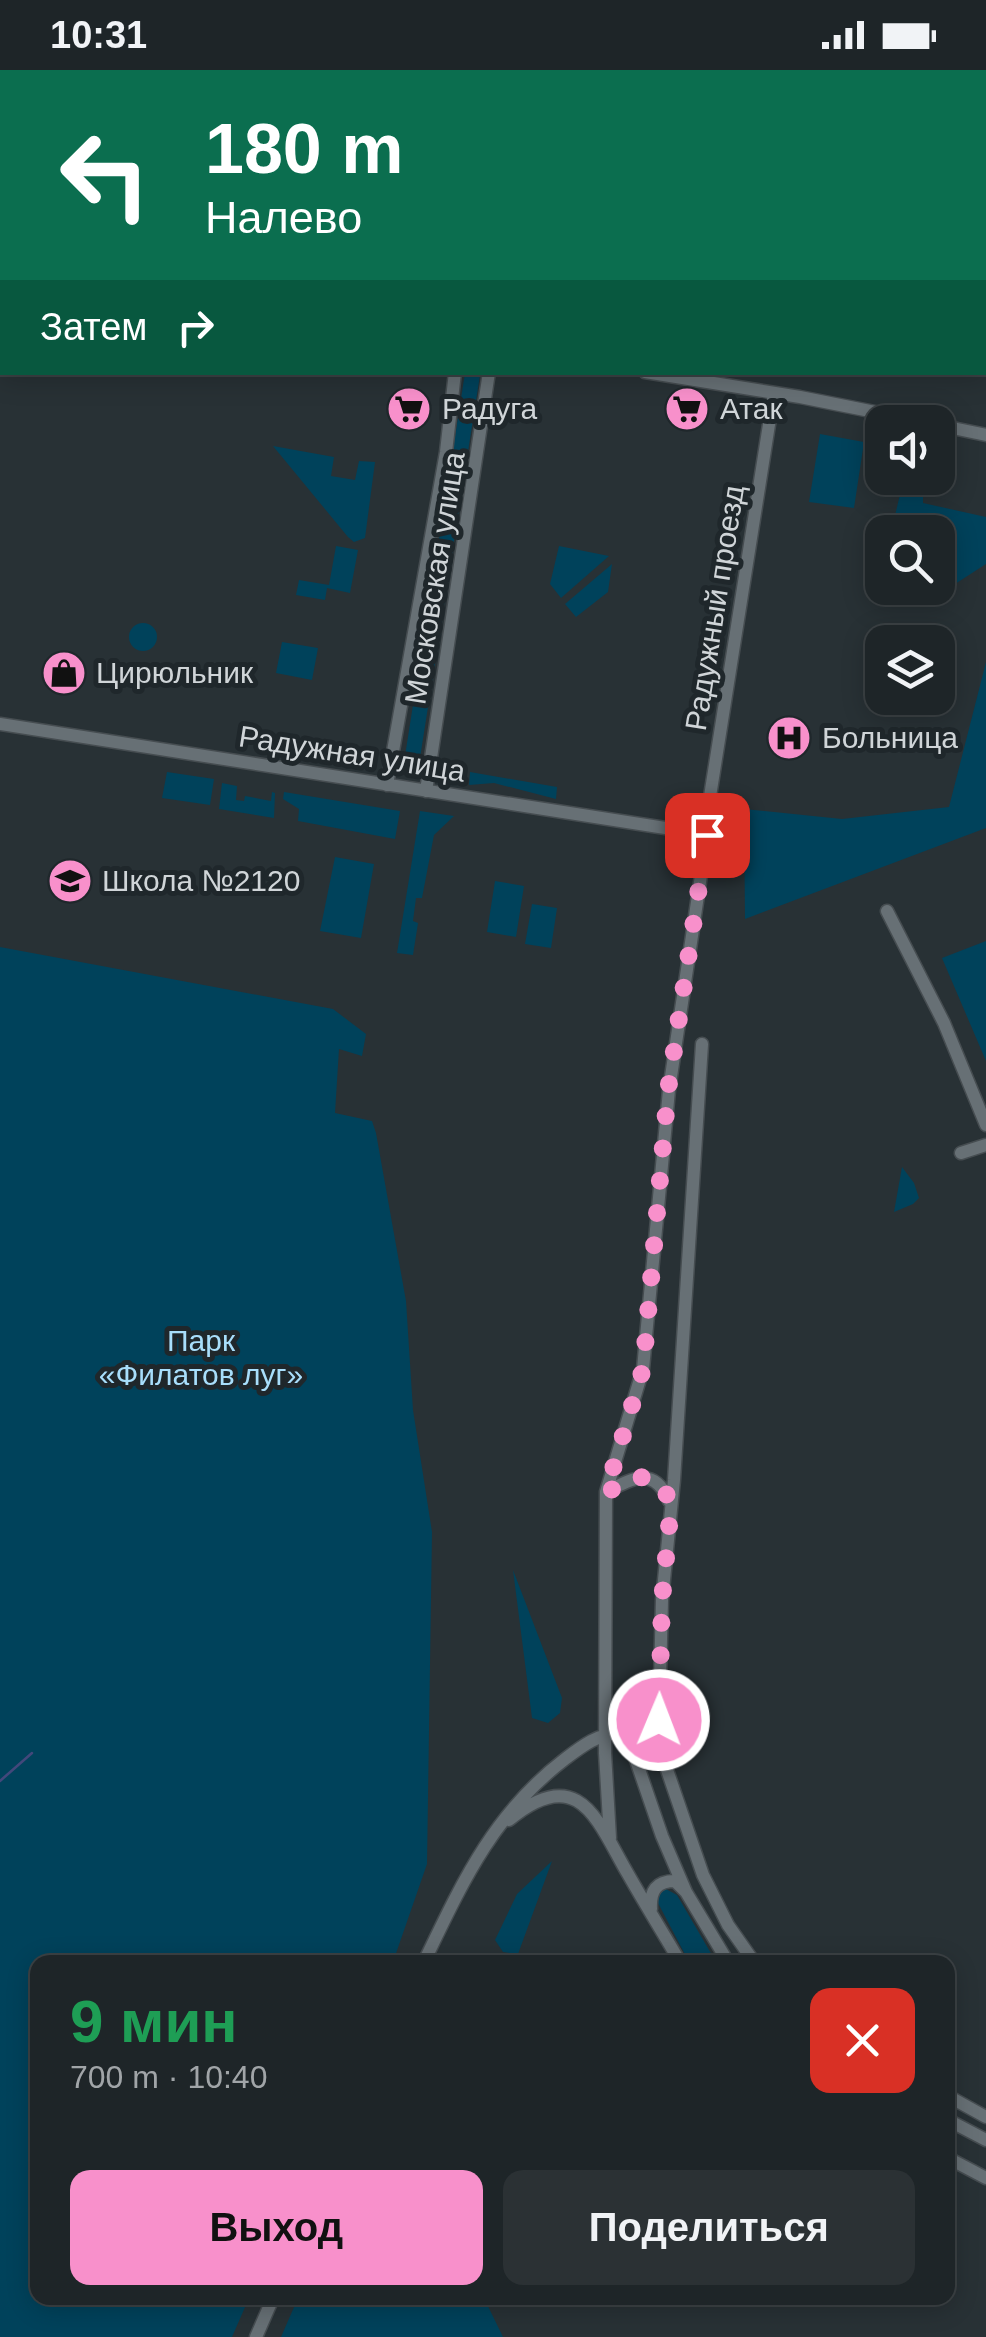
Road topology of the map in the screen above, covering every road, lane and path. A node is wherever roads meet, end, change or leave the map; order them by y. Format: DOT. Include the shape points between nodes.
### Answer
graph roads {
  1 [pos="455,375"];
  2 [pos="489,375"];
  3 [pos="663,375"];
  4 [pos="774,393"];
  5 [pos="865,410"];
  6 [pos="955,429"];
  7 [pos="986,435"];
  8 [pos="0,724"];
  9 [pos="387,784"];
  10 [pos="426,791"];
  11 [pos="702,831"];
  12 [pos="886,911"];
  13 [pos="702,1044"];
  14 [pos="986,1125"];
  15 [pos="986,1144"];
  16 [pos="961,1154"];
  17 [pos="606,1492"];
  18 [pos="671,1506"];
  19 [pos="492,1834"];
  20 [pos="610,1838"];
  21 [pos="686,1892"];
  22 [pos="651,1911"];
  23 [pos="427,1955"];
  24 [pos="676,1955"];
  25 [pos="724,1955"];
  26 [pos="749,1955"];
  27 [pos="955,2100"];
  28 [pos="986,2117"];
  29 [pos="955,2124"];
  30 [pos="986,2140"];
  31 [pos="955,2162"];
  32 [pos="986,2178"];
  33 [pos="270,2305"];
  34 [pos="256,2337"];
  1 -- 9 [label="street, Московская улица"];
  2 -- 10 [label="street, Московская улица"];
  3 -- 4 [label="street"];
  4 -- 5 [label="street"];
  4 -- 11 [label="street, Радужный проезд"];
  6 -- 7 [label="street"];
  8 -- 9 [label="street, Радужная улица"];
  9 -- 10 [label="street, Радужная улица"];
  10 -- 11 [label="street, Радужная улица"];
  11 -- 17 [label="street, Радужный проезд" via="668,1090 643,1369"];
  12 -- 14 [label="street" via="944,1023"];
  13 -- 18 [label="street"];
  15 -- 16 [label="street"];
  17 -- 18 [label="street" via="640,1477 654,1480"];
  17 -- 20 [label="street, Радужный проезд"];
  18 -- 26 [label="street" via="659,1720 665,1764 703,1875"];
  19 -- 20 [label="street" via="543,1799 567,1798 590,1809"];
  19 -- 21 [label="street" via="546,1773 601,1735 621,1733 634,1751"];
  19 -- 23 [label="street"];
  20 -- 22 [label="street"];
  21 -- 22 [label="street" via="662,1881 650,1895"];
  21 -- 25 [label="street"];
  22 -- 24 [label="street"];
  27 -- 28 [label="street"];
  29 -- 30 [label="street"];
  31 -- 32 [label="street"];
  33 -- 34 [label="street"];
}
